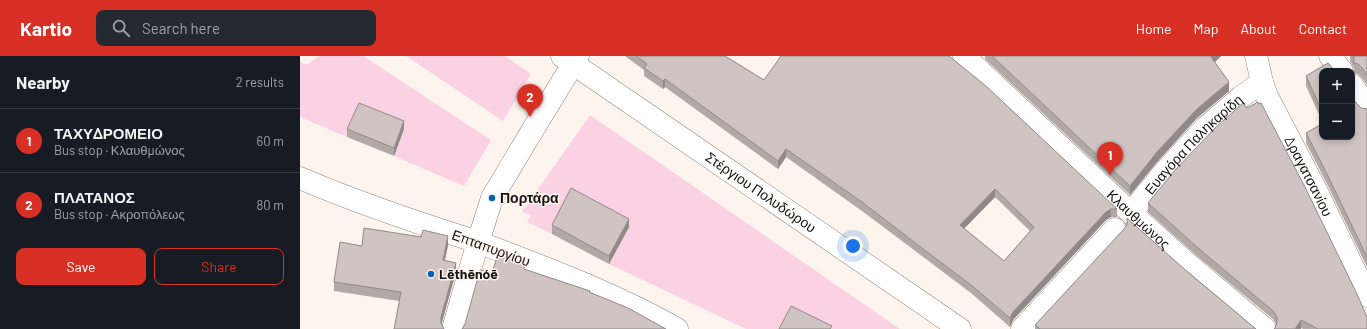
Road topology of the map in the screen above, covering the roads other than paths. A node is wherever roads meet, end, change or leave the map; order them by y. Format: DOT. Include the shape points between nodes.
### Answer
graph roads {
  1 [pos="964,56"];
  2 [pos="1256,56"];
  3 [pos="1330,56"];
  4 [pos="571,58"];
  5 [pos="1340,68"];
  6 [pos="1262,82"];
  7 [pos="1355,89"];
  8 [pos="1367,107"];
  9 [pos="300,178"];
  10 [pos="1131,212"];
  11 [pos="1115,229"];
  12 [pos="478,242"];
  13 [pos="1367,296"];
  14 [pos="453,329"];
  15 [pos="677,329"];
  16 [pos="960,329"];
  17 [pos="1022,329"];
  18 [pos="1265,329"];
  1 -- 10 [label="street, Κλαυθμώνος"];
  2 -- 6 [label="street, Δραγατσανίου"];
  3 -- 5 [label="street"];
  4 -- 12 [label="street" via="492,198"];
  4 -- 16 [label="street, Στέργιου Πολυδώρου"];
  6 -- 10 [label="street, Ευαγόρα Παληκαρίδη" via="1206,127"];
  6 -- 13 [label="street, Δραγατσανίου" via="1269,101 1316,190"];
  7 -- 8 [label="street"];
  9 -- 12 [label="street, Επταπυργίου" via="386,212"];
  10 -- 18 [label="street, Κλαυθμώνος"];
  11 -- 17 [label="street"];
  12 -- 14 [label="street"];
  12 -- 15 [label="street, Επταπυργίου" via="573,278"];
}
